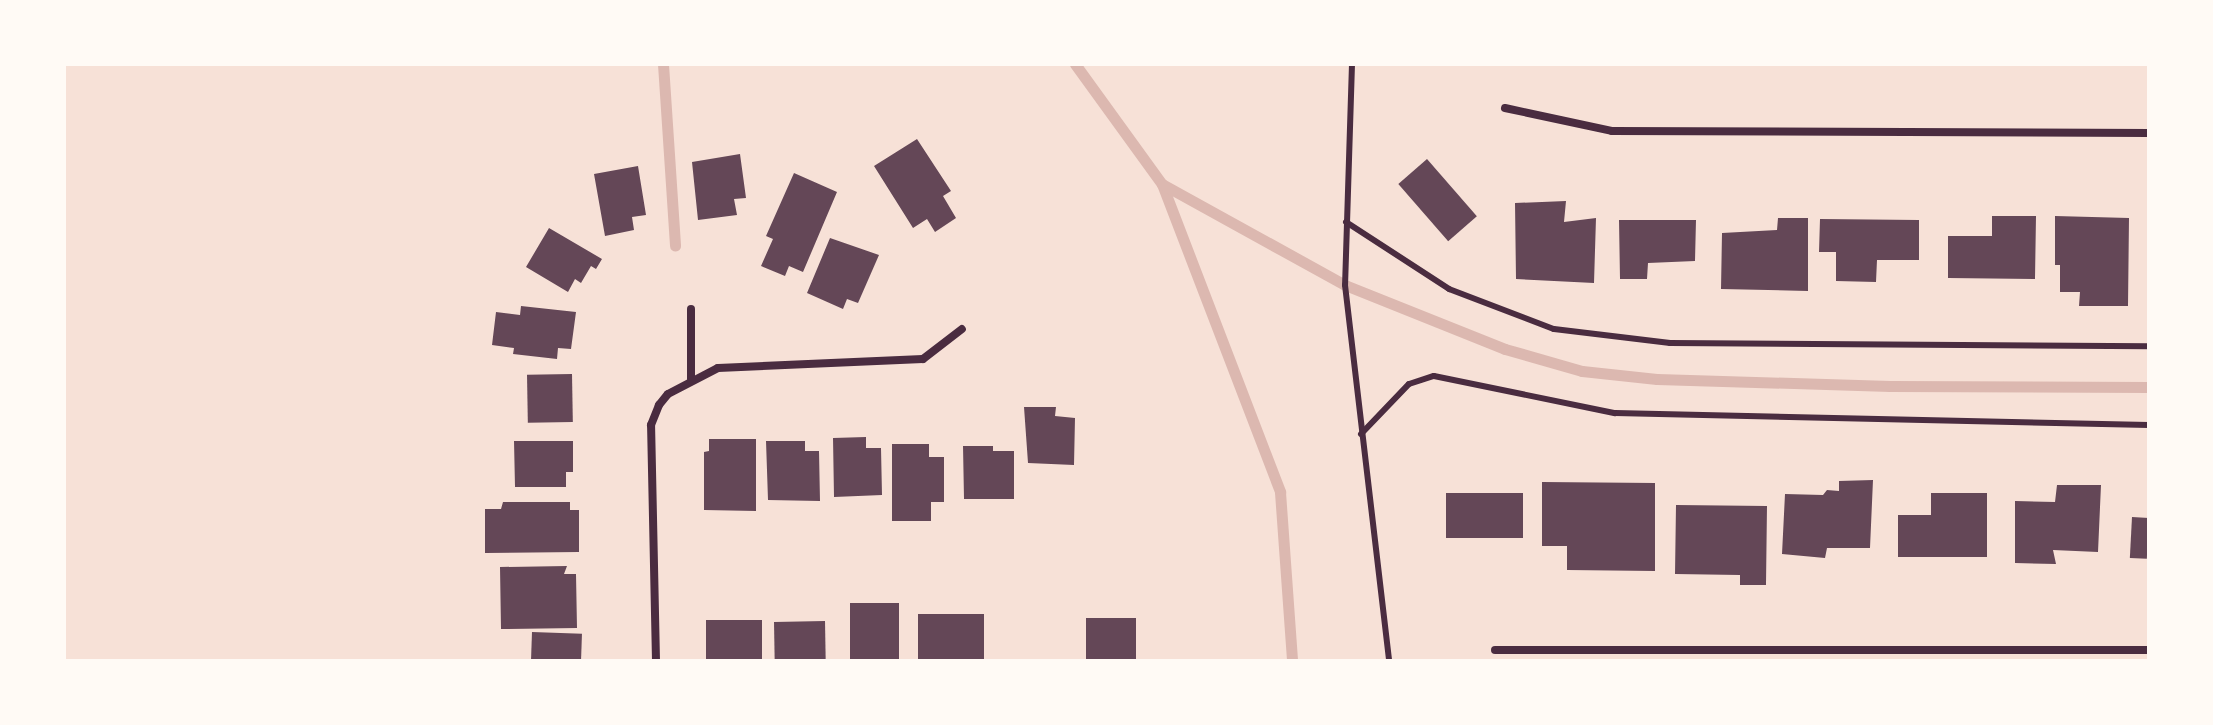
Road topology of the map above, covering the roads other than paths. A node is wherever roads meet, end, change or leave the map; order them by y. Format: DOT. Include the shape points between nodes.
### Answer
graph roads {
  1 [pos="1352,64"];
  2 [pos="1505,108"];
  3 [pos="2149,133"];
  4 [pos="1346,222"];
  5 [pos="691,309"];
  6 [pos="962,329"];
  7 [pos="2149,346"];
  8 [pos="691,379"];
  9 [pos="2149,425"];
  10 [pos="1361,434"];
  11 [pos="1495,650"];
  12 [pos="2149,650"];
  13 [pos="656,661"];
  14 [pos="1389,661"];
  1 -- 4 [label="lane"];
  2 -- 3 [label="street" via="1612,131"];
  4 -- 7 [label="lane" via="1449,289 1554,329 1670,343"];
  4 -- 10 [label="lane" via="1345,285"];
  5 -- 8 [label="street"];
  6 -- 8 [label="street" via="923,359 718,368"];
  8 -- 13 [label="street" via="668,394 651,425"];
  9 -- 10 [label="lane" via="1615,413 1434,376 1409,384"];
  10 -- 14 [label="lane"];
  11 -- 12 [label="street"];
}
